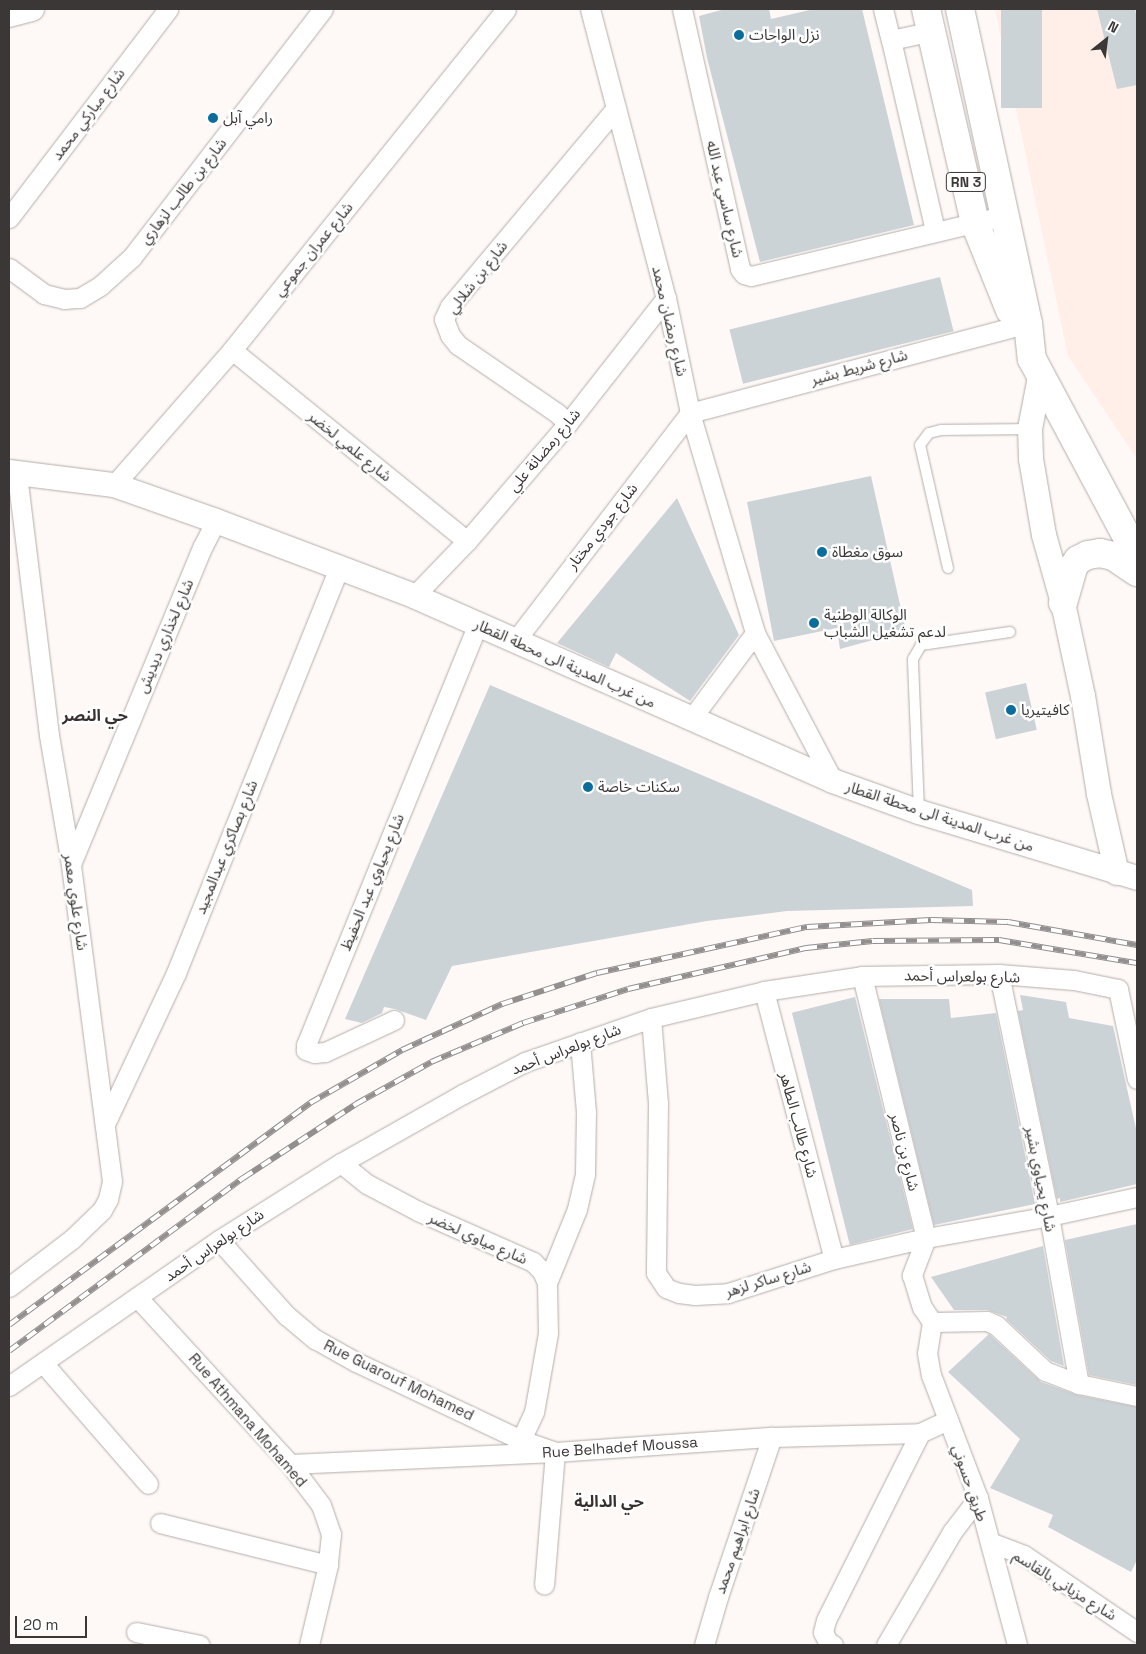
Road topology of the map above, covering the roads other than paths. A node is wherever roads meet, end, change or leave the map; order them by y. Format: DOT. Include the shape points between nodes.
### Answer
graph roads {
  1 [pos="32,9"];
  2 [pos="168,9"];
  3 [pos="323,9"];
  4 [pos="506,9"];
  5 [pos="590,9"];
  6 [pos="682,9"];
  7 [pos="883,9"];
  8 [pos="960,9"];
  9 [pos="9,15"];
  10 [pos="930,20"];
  11 [pos="891,40"];
  12 [pos="616,108"];
  13 [pos="1003,216"];
  14 [pos="9,218"];
  15 [pos="975,223"];
  16 [pos="935,231"];
  17 [pos="9,268"];
  18 [pos="666,298"];
  19 [pos="1024,331"];
  20 [pos="232,350"];
  21 [pos="1040,377"];
  22 [pos="690,413"];
  23 [pos="568,423"];
  24 [pos="1030,429"];
  25 [pos="13,472"];
  26 [pos="114,485"];
  27 [pos="216,521"];
  28 [pos="1129,529"];
  29 [pos="467,541"];
  30 [pos="1137,556"];
  31 [pos="340,566"];
  32 [pos="948,568"];
  33 [pos="1137,572"];
  34 [pos="414,596"];
  35 [pos="1063,603"];
  36 [pos="477,625"];
  37 [pos="1010,632"];
  38 [pos="755,633"];
  39 [pos="515,640"];
  40 [pos="691,719"];
  41 [pos="833,782"];
  42 [pos="919,812"];
  43 [pos="71,864"];
  44 [pos="1127,876"];
  45 [pos="999,974"];
  46 [pos="862,976"];
  47 [pos="764,991"];
  48 [pos="651,1018"];
  49 [pos="394,1020"];
  50 [pos="580,1042"];
  51 [pos="1137,1079"];
  52 [pos="105,1124"];
  53 [pos="341,1163"];
  54 [pos="1137,1197"];
  55 [pos="1049,1216"];
  56 [pos="926,1238"];
  57 [pos="219,1240"];
  58 [pos="834,1258"];
  59 [pos="10,1280"];
  60 [pos="547,1283"];
  61 [pos="137,1297"];
  62 [pos="932,1322"];
  63 [pos="43,1362"];
  64 [pos="1079,1384"];
  65 [pos="9,1386"];
  66 [pos="1137,1396"];
  67 [pos="948,1420"];
  68 [pos="920,1433"];
  69 [pos="772,1437"];
  70 [pos="521,1440"];
  71 [pos="554,1452"];
  72 [pos="290,1464"];
  73 [pos="148,1484"];
  74 [pos="978,1498"];
  75 [pos="160,1523"];
  76 [pos="990,1542"];
  77 [pos="328,1566"];
  78 [pos="544,1585"];
  79 [pos="136,1632"];
  80 [pos="1137,1632"];
  81 [pos="200,1645"];
  82 [pos="310,1645"];
  83 [pos="704,1645"];
  84 [pos="833,1645"];
  85 [pos="886,1645"];
  86 [pos="1017,1645"];
  1 -- 9 [label="street"];
  2 -- 14 [label="street, شارع مباركي محمد"];
  3 -- 17 [label="street, شارع بن طالب لزهاري" via="132,257 100,286 80,298 64,299 44,294"];
  4 -- 20 [label="street, شارع عمران جموعي"];
  5 -- 12 [label="street, شارع رمضان محمد"];
  6 -- 16 [label="street, شارع ساسي عبد الله" via="740,269 744,274 751,276"];
  7 -- 11 [label="street"];
  8 -- 13 [label="main road, RN 3"];
  10 -- 11 [label="street"];
  10 -- 15 [label="main road, RN 3"];
  11 -- 16 [label="street"];
  12 -- 18 [label="street, شارع رمضان محمد"];
  12 -- 23 [label="street, شارع بن شلالي" via="450,306 444,319 458,345"];
  13 -- 15 [label="street, شارع ساسي عبد الله"];
  13 -- 19 [label="main road, RN 3"];
  15 -- 16 [label="street, شارع ساسي عبد الله"];
  15 -- 19 [label="main road, RN 3"];
  18 -- 22 [label="street, شارع رمضان محمد"];
  18 -- 23 [label="street, شارع رمضانة علي"];
  19 -- 21 [label="main road, RN 3"];
  19 -- 22 [label="street, شارع شريط بشير"];
  20 -- 26 [label="street, شارع عمران جموعي"];
  20 -- 29 [label="street, شارع علمي لخضر"];
  21 -- 24 [label="street"];
  21 -- 28 [label="main road, RN 3"];
  22 -- 38 [label="street, شارع رمضان محمد"];
  22 -- 39 [label="street, شارع جودي مختار"];
  23 -- 29 [label="street, شارع رمضانة علي"];
  24 -- 32 [label="lane" via="942,430 930,433 920,445"];
  24 -- 35 [label="street" via="1031,459 1044,535"];
  25 -- 26 [label="street, من غرب المدينة الى محطة القطار"];
  25 -- 43 [label="street, شارع علوي معمر" via="49,735"];
  26 -- 27 [label="street, من غرب المدينة الى محطة القطار"];
  27 -- 31 [label="street, من غرب المدينة الى محطة القطار"];
  27 -- 43 [label="street, شارع لخذاري ديديش"];
  28 -- 30 [label="main road, RN 3"];
  29 -- 34 [label="street, شارع رمضانة علي"];
  31 -- 34 [label="street, من غرب المدينة الى محطة القطار"];
  31 -- 52 [label="street, شارع بصاكري عبدالمجيد" via="176,973"];
  33 -- 35 [label="main road" via="1113,556 1088,555 1078,560 1073,568"];
  34 -- 36 [label="street, من غرب المدينة الى محطة القطار"];
  35 -- 44 [label="street"];
  36 -- 39 [label="street, من غرب المدينة الى محطة القطار"];
  36 -- 49 [label="street, شارع يحياوي عبد الحفيظ" via="306,1050 325,1052"];
  37 -- 42 [label="lane" via="921,645 913,659"];
  38 -- 40 [label="street"];
  38 -- 41 [label="street, شارع رمضان محمد"];
  39 -- 40 [label="street, من غرب المدينة الى محطة القطار"];
  40 -- 41 [label="street, من غرب المدينة الى محطة القطار"];
  41 -- 42 [label="street, من غرب المدينة الى محطة القطار"];
  42 -- 44 [label="street, من غرب المدينة الى محطة القطار"];
  43 -- 52 [label="street, شارع علوي معمر"];
  45 -- 46 [label="street, شارع بولعراس أحمد"];
  45 -- 51 [label="street, شارع بولعراس أحمد" via="1074,980 1118,989"];
  45 -- 55 [label="street, شارع يحياوي بشير"];
  46 -- 47 [label="street, شارع بولعراس أحمد"];
  46 -- 56 [label="street, شارع بن ناصر"];
  47 -- 48 [label="street, شارع بولعراس أحمد"];
  47 -- 58 [label="street, شارع طالب الطاهر"];
  48 -- 50 [label="street, شارع بولعراس أحمد"];
  48 -- 58 [label="street, شارع ساكر لزهر" via="658,1103 656,1273 666,1288 695,1295 728,1292"];
  50 -- 53 [label="street, شارع بولعراس أحمد" via="525,1062"];
  50 -- 60 [label="street" via="586,1112 585,1174 577,1209"];
  52 -- 59 [label="street, شارع علوي معمر" via="112,1181 102,1210 72,1239"];
  53 -- 57 [label="street, شارع بولعراس أحمد"];
  53 -- 60 [label="street, شارع مياوي لخضر" via="366,1184 418,1211 533,1262"];
  54 -- 55 [label="street, شارع ساكر لزهر"];
  55 -- 56 [label="street, شارع ساكر لزهر"];
  55 -- 64 [label="street, شارع يحياوي بشير"];
  56 -- 58 [label="street, شارع ساكر لزهر"];
  56 -- 62 [label="street" via="912,1275 922,1307"];
  57 -- 61 [label="street, شارع بولعراس أحمد"];
  57 -- 70 [label="street, Rue Guarouf Mohamed" via="286,1316 315,1339 356,1362"];
  60 -- 70 [label="street" via="548,1332 542,1375 534,1412"];
  61 -- 63 [label="street, شارع بولعراس أحمد"];
  61 -- 72 [label="street, Rue Athmana Mohamed"];
  62 -- 64 [label="street" via="987,1321 996,1325 1045,1371"];
  62 -- 67 [label="street, طريق حسوني" via="927,1353 931,1375"];
  63 -- 65 [label="street, شارع بولعراس أحمد"];
  63 -- 73 [label="street"];
  64 -- 66 [label="street"];
  67 -- 68 [label="street, Rue Belhadef Moussa"];
  67 -- 74 [label="street, طريق حسوني"];
  68 -- 69 [label="street, Rue Belhadef Moussa"];
  68 -- 84 [label="street" via="826,1620 823,1632"];
  69 -- 71 [label="street, Rue Belhadef Moussa"];
  69 -- 83 [label="street, شارع ابراهيم محمد"];
  70 -- 71 [label="street, Rue Guarouf Mohamed"];
  71 -- 72 [label="street, Rue Belhadef Moussa"];
  71 -- 78 [label="street"];
  72 -- 77 [label="street, Rue Athmana Mohamed" via="321,1505 330,1534"];
  74 -- 76 [label="street, طريق حسوني"];
  74 -- 85 [label="street" via="952,1532"];
  75 -- 77 [label="street"];
  76 -- 80 [label="street, شارع مزياني بالقاسم" via="1024,1555"];
  76 -- 86 [label="street, طريق حسوني"];
  77 -- 82 [label="street, Rue Athmana Mohamed"];
  79 -- 81 [label="street"];
}
